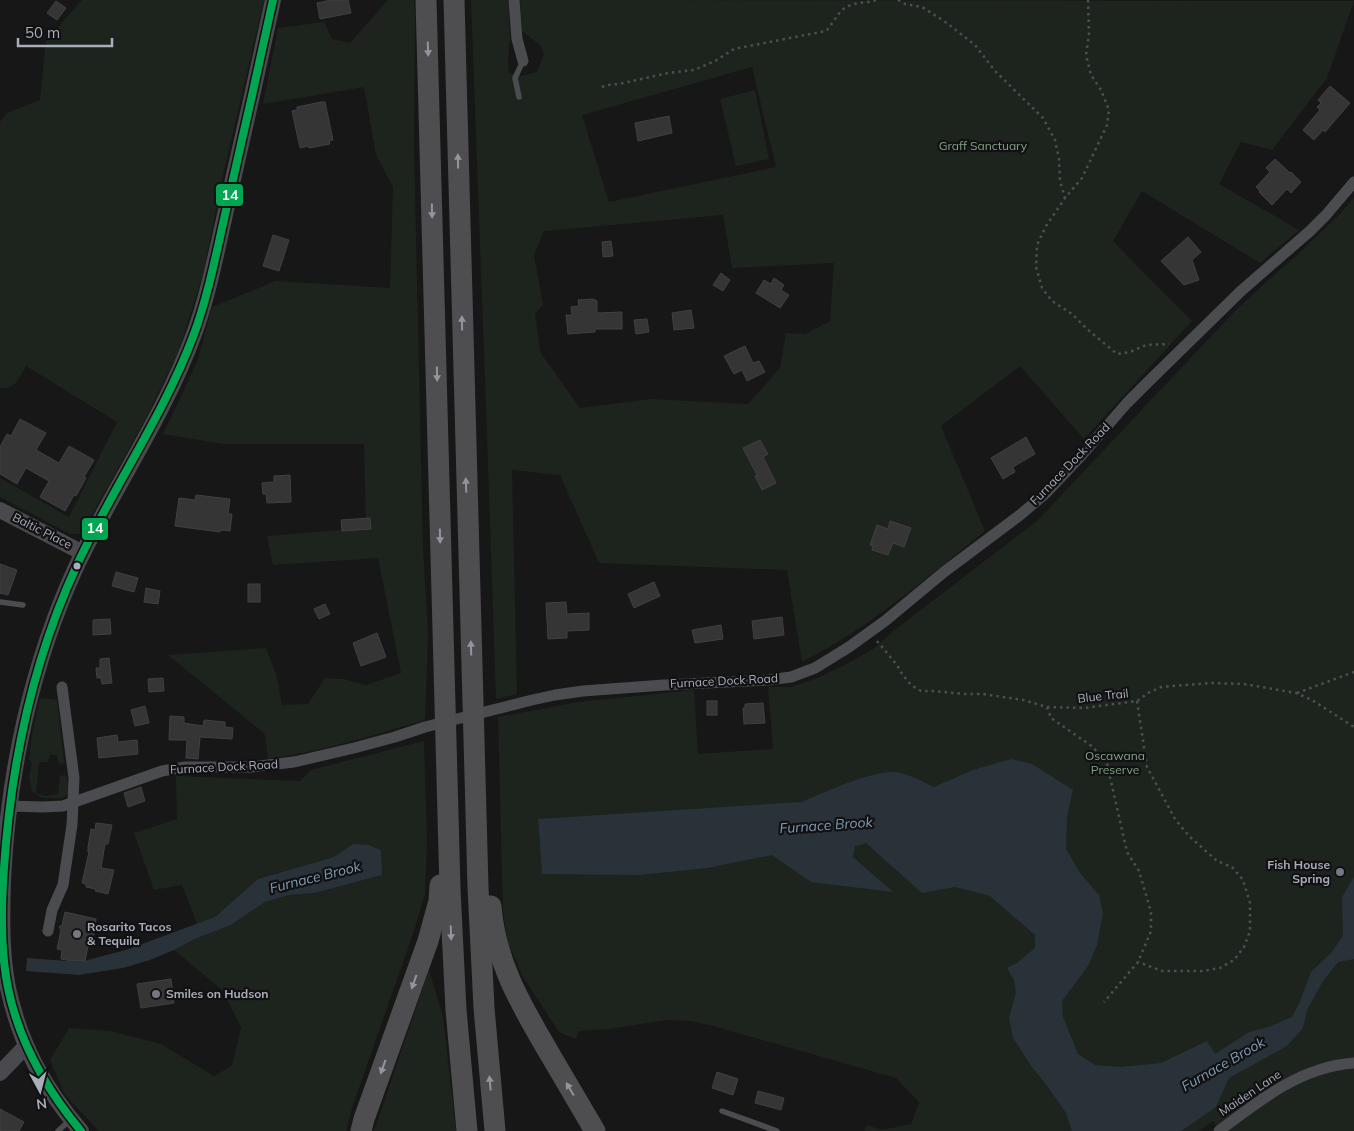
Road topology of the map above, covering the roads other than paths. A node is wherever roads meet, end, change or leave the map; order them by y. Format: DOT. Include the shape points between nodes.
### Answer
graph roads {
  1 [pos="273,0"];
  2 [pos="426,0"];
  3 [pos="454,0"];
  4 [pos="514,0"];
  5 [pos="523,61"];
  6 [pos="519,98"];
  7 [pos="1354,182"];
  8 [pos="0,510"];
  9 [pos="83,553"];
  10 [pos="0,601"];
  11 [pos="23,605"];
  12 [pos="62,687"];
  13 [pos="473,736"];
  14 [pos="445,744"];
  15 [pos="73,802"];
  16 [pos="10,806"];
  17 [pos="48,930"];
  18 [pos="26,1046"];
  19 [pos="1354,1063"];
  20 [pos="0,1073"];
  21 [pos="722,1111"];
  22 [pos="76,1125"];
  23 [pos="58,1131"];
  24 [pos="361,1131"];
  25 [pos="467,1131"];
  26 [pos="495,1131"];
  27 [pos="595,1131"];
  28 [pos="777,1131"];
  29 [pos="1218,1131"];
  1 -- 9 [label="main road" via="214,262 195,331 175,381"];
  2 -- 14 [label="highway, one-way"];
  13 -- 3 [label="highway, one-way"];
  4 -- 5 [label="street" via="517,39"];
  5 -- 6 [label="lane" via="515,78"];
  7 -- 15 [label="street, Furnace Dock Road" via="1310,231 1241,291 1127,403 1046,493 869,633 815,668 791,677 760,681 664,685 551,696 294,762 251,767 169,769"];
  8 -- 9 [label="main road, Baltic Place"];
  9 -- 16 [label="main road" via="51,631 36,680 21,737"];
  10 -- 11 [label="lane"];
  12 -- 15 [label="street" via="73,769"];
  26 -- 13 [label="highway, one-way" via="480,949"];
  27 -- 13 [label="highway, one-way" via="525,1011 497,946"];
  14 -- 24 [label="highway, one-way" via="441,876 436,914"];
  14 -- 25 [label="highway, one-way" via="452,950"];
  15 -- 16 [label="street, Furnace Dock Road" via="51,807"];
  15 -- 17 [label="street" via="66,870"];
  16 -- 18 [label="main road" via="2,896 3,955 13,1007"];
  18 -- 20 [label="main road"];
  18 -- 22 [label="main road" via="48,1088"];
  19 -- 29 [label="street, Maiden Lane" via="1321,1069 1293,1081"];
  21 -- 28 [label="lane"];
  22 -- 23 [label="lane"];
}
